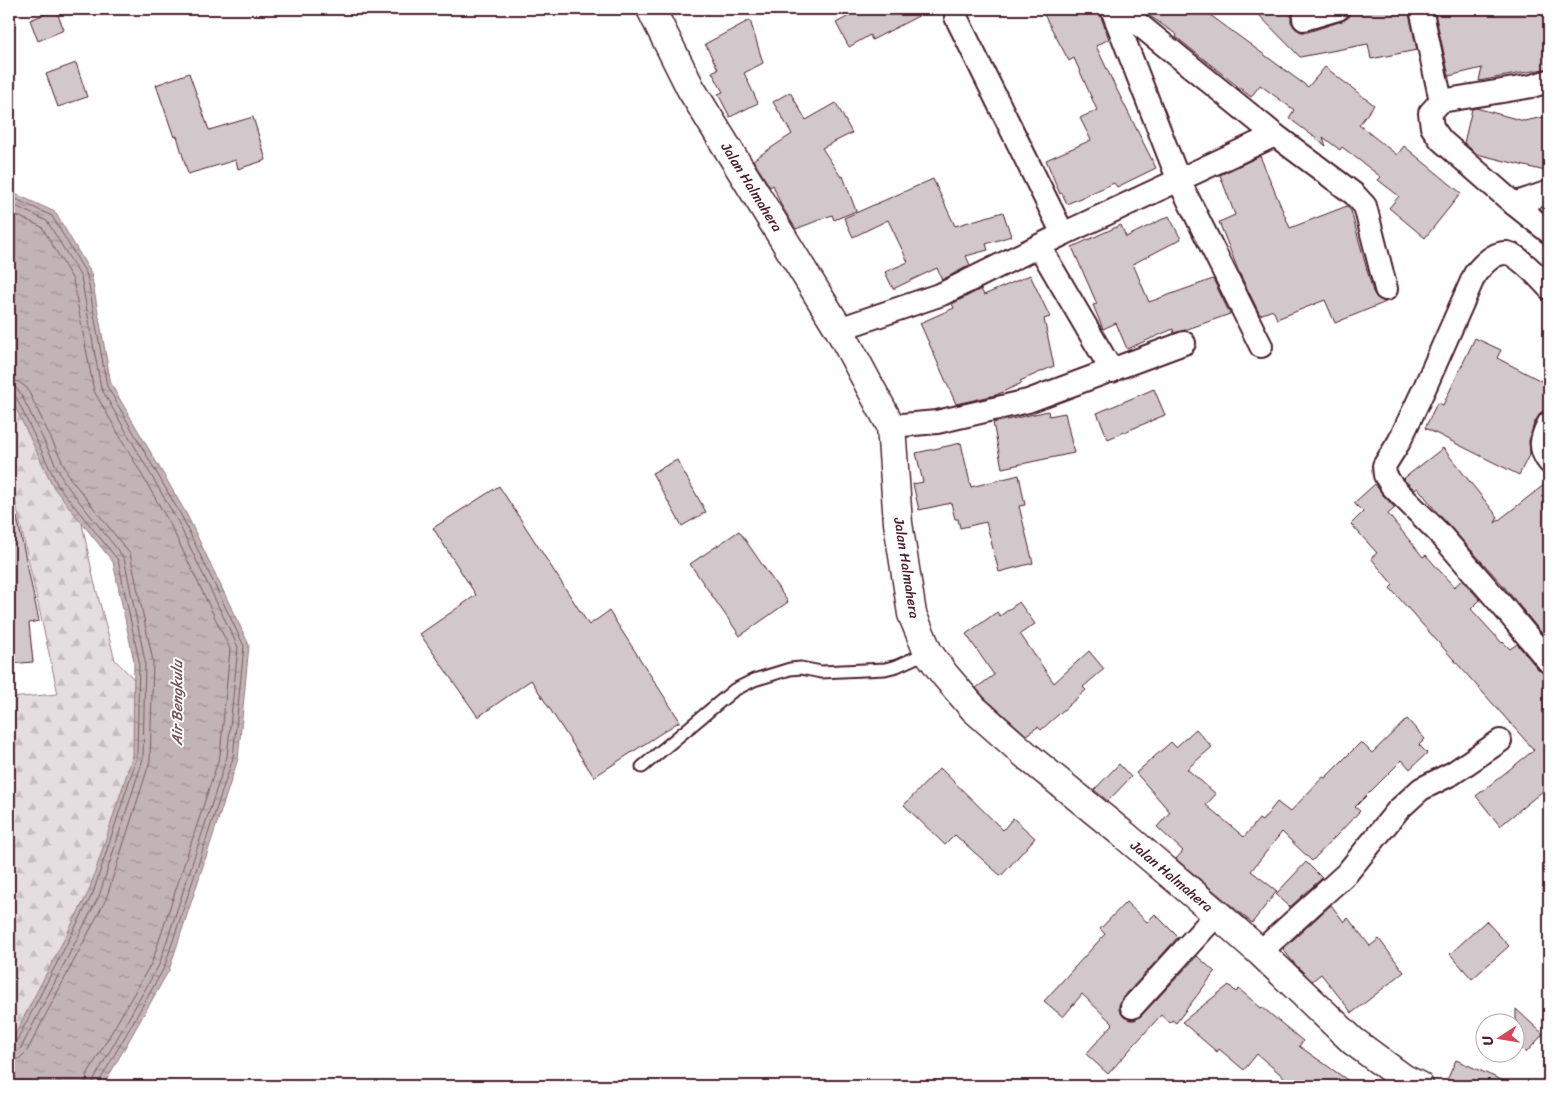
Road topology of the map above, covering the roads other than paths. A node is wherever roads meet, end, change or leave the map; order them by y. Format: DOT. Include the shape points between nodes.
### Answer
graph roads {
  1 [pos="651,9"];
  2 [pos="956,9"];
  3 [pos="1112,9"];
  4 [pos="1120,9"];
  5 [pos="1338,9"];
  6 [pos="1421,9"];
  7 [pos="1304,19"];
  8 [pos="1549,81"];
  9 [pos="1441,102"];
  10 [pos="1275,135"];
  11 [pos="1179,181"];
  12 [pos="1549,192"];
  13 [pos="1514,204"];
  14 [pos="1549,232"];
  15 [pos="1063,234"];
  16 [pos="1039,246"];
  17 [pos="1549,288"];
  18 [pos="1386,290"];
  19 [pos="839,329"];
  20 [pos="1184,343"];
  21 [pos="1260,346"];
  22 [pos="1112,371"];
  23 [pos="1549,423"];
  24 [pos="891,426"];
  25 [pos="1549,462"];
  26 [pos="928,652"];
  27 [pos="1549,662"];
  28 [pos="1500,741"];
  29 [pos="642,767"];
  30 [pos="1217,914"];
  31 [pos="1260,952"];
  32 [pos="1132,1007"];
  33 [pos="1419,1086"];
  1 -- 19 [label="main road, Jalan Halmahera" via="691,89"];
  2 -- 15 [label="street" via="956,17"];
  3 -- 11 [label="street"];
  4 -- 10 [label="street"];
  5 -- 7 [label="street"];
  6 -- 9 [label="street"];
  8 -- 9 [label="street"];
  9 -- 13 [label="street" via="1430,113 1432,127 1441,140"];
  10 -- 11 [label="street"];
  10 -- 18 [label="street" via="1354,194 1365,206"];
  11 -- 15 [label="street"];
  11 -- 21 [label="street"];
  12 -- 13 [label="street"];
  13 -- 14 [label="street"];
  15 -- 16 [label="street"];
  16 -- 19 [label="street" via="942,294"];
  16 -- 22 [label="street"];
  17 -- 27 [label="street" via="1542,278 1508,253 1484,262 1475,274 1399,442 1384,466 1392,486 1500,602"];
  19 -- 24 [label="main road, Jalan Halmahera"];
  20 -- 22 [label="street"];
  22 -- 24 [label="street" via="1028,401 982,413 937,422"];
  23 -- 25 [label="street" via="1541,446"];
  24 -- 26 [label="main road, Jalan Halmahera" via="898,522 912,614"];
  26 -- 29 [label="lane" via="885,668 821,672 796,669 754,680 734,690"];
  26 -- 30 [label="main road, Jalan Halmahera" via="974,709"];
  28 -- 31 [label="street" via="1453,773 1420,789 1398,810 1347,873"];
  30 -- 31 [label="main road, Jalan Halmahera"];
  30 -- 32 [label="street"];
  31 -- 33 [label="main road, Jalan Halmahera" via="1353,1042"];
}
